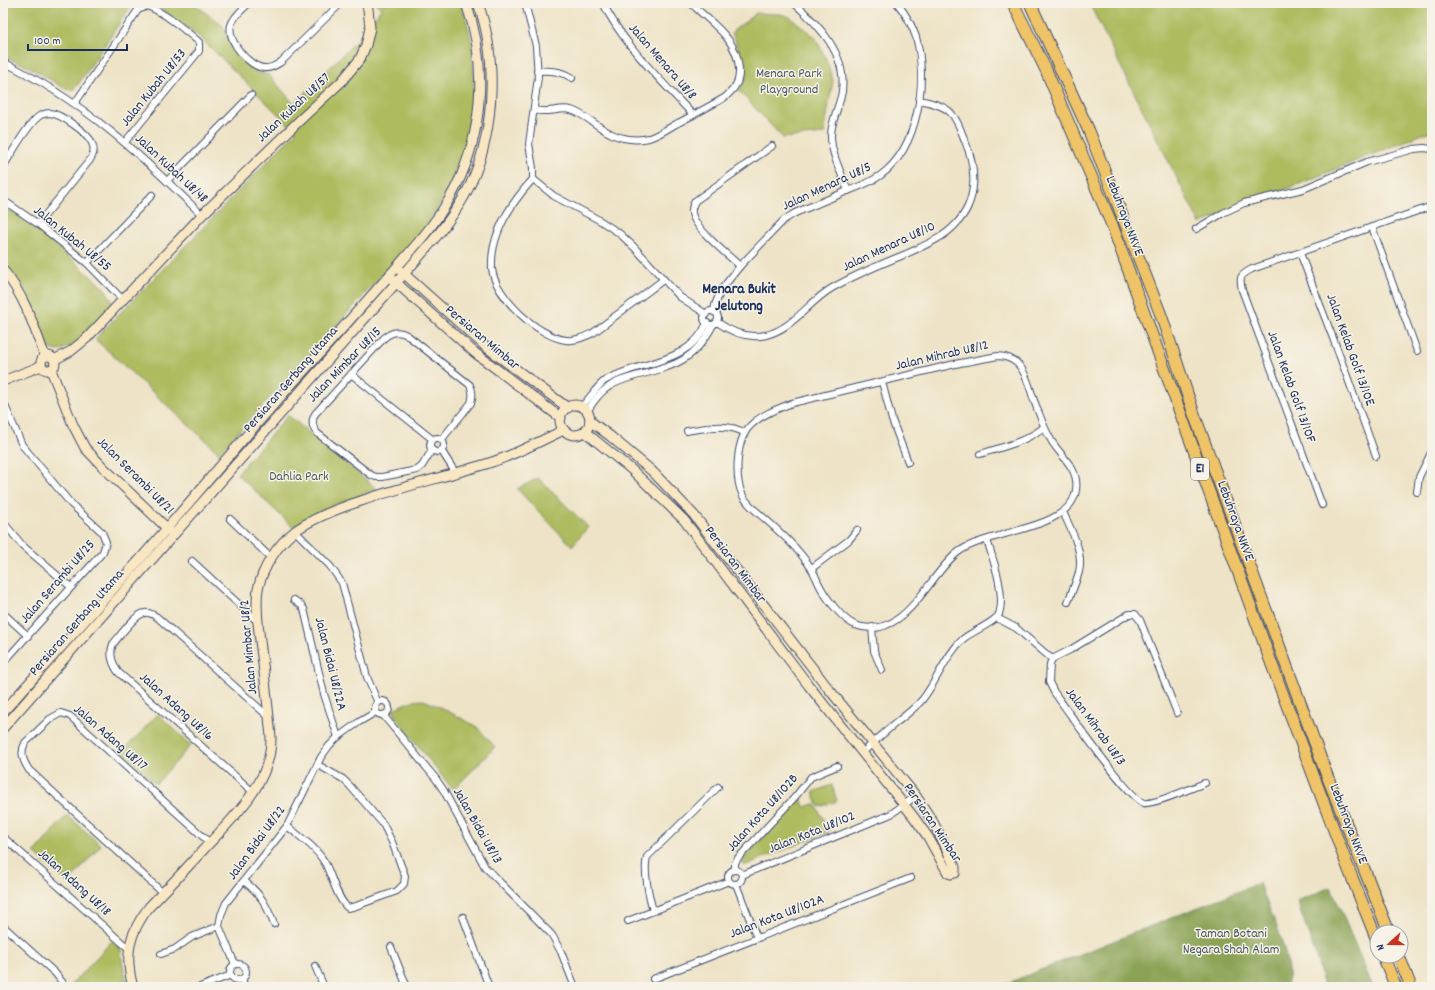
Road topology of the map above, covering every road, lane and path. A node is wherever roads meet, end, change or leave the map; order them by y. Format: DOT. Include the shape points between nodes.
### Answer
graph roads {
  1 [pos="249,3"];
  2 [pos="341,3"];
  3 [pos="366,3"];
  4 [pos="466,3"];
  5 [pos="478,3"];
  6 [pos="524,3"];
  7 [pos="603,3"];
  8 [pos="691,3"];
  9 [pos="794,3"];
  10 [pos="897,3"];
  11 [pos="1013,3"];
  12 [pos="1030,3"];
  13 [pos="3,62"];
  14 [pos="537,71"];
  15 [pos="572,78"];
  16 [pos="250,95"];
  17 [pos="919,100"];
  18 [pos="75,103"];
  19 [pos="534,110"];
  20 [pos="693,115"];
  21 [pos="125,142"];
  22 [pos="772,146"];
  23 [pos="1432,149"];
  24 [pos="3,167"];
  25 [pos="533,179"];
  26 [pos="167,181"];
  27 [pos="848,191"];
  28 [pos="152,195"];
  29 [pos="3,200"];
  30 [pos="1432,206"];
  31 [pos="202,215"];
  32 [pos="38,224"];
  33 [pos="1372,227"];
  34 [pos="1196,229"];
  35 [pos="1300,253"];
  36 [pos="87,263"];
  37 [pos="740,266"];
  38 [pos="396,268"];
  39 [pos="3,270"];
  40 [pos="404,274"];
  41 [pos="389,276"];
  42 [pos="663,280"];
  43 [pos="396,282"];
  44 [pos="124,300"];
  45 [pos="714,312"];
  46 [pos="706,314"];
  47 [pos="712,324"];
  48 [pos="1417,351"];
  49 [pos="50,358"];
  50 [pos="41,366"];
  51 [pos="51,370"];
  52 [pos="351,374"];
  53 [pos="3,381"];
  54 [pos="882,382"];
  55 [pos="3,400"];
  56 [pos="568,408"];
  57 [pos="584,409"];
  58 [pos="561,418"];
  59 [pos="590,421"];
  60 [pos="1044,427"];
  61 [pos="564,430"];
  62 [pos="687,430"];
  63 [pos="585,432"];
  64 [pos="745,433"];
  65 [pos="432,439"];
  66 [pos="442,439"];
  67 [pos="432,450"];
  68 [pos="441,450"];
  69 [pos="1432,451"];
  70 [pos="980,454"];
  71 [pos="1376,456"];
  72 [pos="908,462"];
  73 [pos="454,472"];
  74 [pos="1417,492"];
  75 [pos="1322,505"];
  76 [pos="1063,512"];
  77 [pos="230,519"];
  78 [pos="3,522"];
  79 [pos="166,528"];
  80 [pos="858,530"];
  81 [pos="295,532"];
  82 [pos="174,535"];
  83 [pos="987,540"];
  84 [pos="271,558"];
  85 [pos="192,561"];
  86 [pos="812,568"];
  87 [pos="71,587"];
  88 [pos="294,600"];
  89 [pos="1068,602"];
  90 [pos="3,612"];
  91 [pos="997,618"];
  92 [pos="258,622"];
  93 [pos="872,627"];
  94 [pos="28,636"];
  95 [pos="1052,659"];
  96 [pos="3,663"];
  97 [pos="882,670"];
  98 [pos="378,703"];
  99 [pos="3,712"];
  100 [pos="376,712"];
  101 [pos="1177,713"];
  102 [pos="383,715"];
  103 [pos="269,717"];
  104 [pos="3,728"];
  105 [pos="338,737"];
  106 [pos="873,743"];
  107 [pos="863,752"];
  108 [pos="318,765"];
  109 [pos="837,766"];
  110 [pos="1205,783"];
  111 [pos="718,787"];
  112 [pos="253,792"];
  113 [pos="916,796"];
  114 [pos="904,805"];
  115 [pos="287,826"];
  116 [pos="3,837"];
  117 [pos="210,843"];
  118 [pos="735,870"];
  119 [pos="742,875"];
  120 [pos="911,878"];
  121 [pos="244,881"];
  122 [pos="729,881"];
  123 [pos="736,884"];
  124 [pos="163,893"];
  125 [pos="653,911"];
  126 [pos="463,917"];
  127 [pos="628,921"];
  128 [pos="274,924"];
  129 [pos="1371,924"];
  130 [pos="1386,924"];
  131 [pos="3,926"];
  132 [pos="219,926"];
  133 [pos="757,938"];
  134 [pos="391,947"];
  135 [pos="128,948"];
  136 [pos="161,954"];
  137 [pos="235,964"];
  138 [pos="1386,964"];
  139 [pos="1402,964"];
  140 [pos="315,966"];
  141 [pos="231,975"];
  142 [pos="242,979"];
  143 [pos="653,979"];
  144 [pos="66,987"];
  145 [pos="133,987"];
  146 [pos="200,987"];
  147 [pos="245,987"];
  148 [pos="324,987"];
  149 [pos="407,987"];
  150 [pos="489,987"];
  151 [pos="575,987"];
  152 [pos="1396,987"];
  153 [pos="1411,987"];
  1 -- 2 [label="street" via="231,25 232,39 250,62 269,69 281,62"];
  3 -- 31 [label="street, Jalan Kubah U8/57" via="370,28 360,59 342,81"];
  4 -- 38 [label="street, Persiaran Gerbang Utama" via="476,36 479,62 478,108 474,136 460,177 443,211"];
  5 -- 40 [label="street, Persiaran Gerbang Utama" via="484,22 491,68 489,116 483,148 459,206"];
  6 -- 14 [label="street" via="536,46"];
  7 -- 20 [label="street, Jalan Menara U8/8" via="621,34"];
  8 -- 20 [label="street" via="731,41 737,56 739,72 732,92"];
  9 -- 27 [label="street" via="816,24 837,54 842,92 832,126 831,142"];
  10 -- 17 [label="street, Jalan Menara U8/5" via="909,19 916,36 920,55"];
  11 -- 129 [label="highway, Lebuhraya NKVE / E1" via="1046,70 1112,225 1276,676"];
  12 -- 130 [label="highway, Lebuhraya NKVE / E1" via="1089,131 1161,315 1194,414 1321,760"];
  13 -- 18 [label="street, Jalan Kubah U8/48"];
  14 -- 15 [label="street" via="555,71"];
  14 -- 19 [label="street"];
  16 -- 26 [label="street"];
  17 -- 27 [label="street, Jalan Menara U8/5" via="910,135 894,163 874,180"];
  17 -- 47 [label="street, Jalan Menara U8/10" via="940,105 951,112 971,156 973,188 967,208 956,225 928,244 829,290 799,317 773,333 750,335"];
  18 -- 21 [label="street, Jalan Kubah U8/48"];
  18 -- 21 [label="street, Jalan Kubah U8/53" via="138,10 147,6 155,9 191,35 199,42 199,51"];
  19 -- 20 [label="street" via="570,110 610,133 634,139 650,138"];
  19 -- 25 [label="street" via="529,144"];
  21 -- 26 [label="street, Jalan Kubah U8/48"];
  22 -- 37 [label="street" via="695,201 692,207 693,218 700,228"];
  23 -- 34 [label="street" via="1414,149 1367,162 1304,189 1244,204 1222,213"];
  24 -- 32 [label="street" via="33,121 44,114 61,117 90,139 94,150 90,160"];
  25 -- 42 [label="street" via="554,196 619,233"];
  25 -- 42 [label="street" via="513,204 503,222 495,242 492,261 498,287 510,305 532,324 566,340 584,338"];
  26 -- 31 [label="street, Jalan Kubah U8/48"];
  27 -- 37 [label="street, Jalan Menara U8/5" via="784,220"];
  28 -- 36 [label="street"];
  29 -- 32 [label="street, Jalan Kubah U8/55"];
  30 -- 33 [label="street"];
  31 -- 44 [label="street, Jalan Kubah U8/57"];
  32 -- 36 [label="street, Jalan Kubah U8/55"];
  33 -- 35 [label="street"];
  33 -- 48 [label="street"];
  35 -- 71 [label="street, Jalan Kelab Golf 13/10E"];
  35 -- 75 [label="street, Jalan Kelab Golf 13/10F" via="1252,269 1243,274 1240,283"];
  36 -- 44 [label="street, Jalan Kubah U8/55"];
  37 -- 45 [label="street, Jalan Menara U8/5" via="721,290 714,305"];
  38 -- 40 [label="street, Persiaran Mimbar"];
  38 -- 41 [label="street, Persiaran Gerbang Utama"];
  39 -- 49 [label="street" via="22,297"];
  40 -- 43 [label="street, Persiaran Gerbang Utama"];
  40 -- 56 [label="street, Persiaran Mimbar" via="486,347"];
  41 -- 43 [label="street, Persiaran Mimbar"];
  41 -- 79 [label="street, Persiaran Gerbang Utama"];
  42 -- 46 [label="street" via="680,297"];
  43 -- 58 [label="street, Persiaran Mimbar" via="474,352"];
  43 -- 82 [label="street, Persiaran Gerbang Utama"];
  44 -- 49 [label="street, Jalan Kubah U8/57" via="77,347 63,356"];
  45 -- 46 [label="street"];
  45 -- 47 [label="street" via="718,316"];
  46 -- 47 [label="street" via="704,318"];
  47 -- 57 [label="street" via="685,350 605,380"];
  49 -- 50 [label="street" via="41,361"];
  49 -- 51 [label="street" via="55,364"];
  50 -- 51 [label="street"];
  50 -- 53 [label="street"];
  51 -- 79 [label="street, Jalan Serambi U8/21" via="72,425 85,448"];
  52 -- 65 [label="street"];
  52 -- 66 [label="street, Jalan Mimbar U8/15" via="389,335 398,332 407,335 472,389 471,404"];
  52 -- 67 [label="street, Jalan Mimbar U8/15" via="313,417 312,424 316,433 370,475 379,478 417,470"];
  54 -- 60 [label="street, Jalan Mihrab U8/12" via="990,357 1010,357 1023,370"];
  54 -- 64 [label="street, Jalan Mihrab U8/12" via="778,408 762,416"];
  54 -- 72 [label="street" via="892,420"];
  55 -- 87 [label="street, Jalan Serambi U8/25" via="22,445 71,504 102,532 105,538 106,546 103,552"];
  56 -- 57 [label="street" via="572,406"];
  56 -- 58 [label="street"];
  57 -- 59 [label="street"];
  58 -- 61 [label="street"];
  59 -- 63 [label="street"];
  59 -- 106 [label="street, Persiaran Mimbar" via="652,471 694,515"];
  60 -- 70 [label="street" via="1021,441"];
  60 -- 76 [label="street, Jalan Mihrab U8/12" via="1076,477 1074,498"];
  61 -- 63 [label="street" via="577,435"];
  61 -- 73 [label="street, Jalan Mimbar U8/2" via="516,453"];
  62 -- 64 [label="street" via="726,427"];
  63 -- 107 [label="street, Persiaran Mimbar" via="632,470 684,520 809,686"];
  64 -- 86 [label="street, Jalan Mihrab U8/12" via="738,473 743,496"];
  65 -- 66 [label="street"];
  65 -- 67 [label="street"];
  66 -- 68 [label="street" via="444,446"];
  67 -- 68 [label="street"];
  68 -- 73 [label="street"];
  69 -- 74 [label="street" via="1419,477"];
  73 -- 81 [label="street, Jalan Mimbar U8/2" via="346,506"];
  76 -- 83 [label="street, Jalan Mihrab U8/12"];
  76 -- 89 [label="street" via="1076,541 1080,561 1079,572"];
  77 -- 84 [label="street"];
  78 -- 87 [label="street" via="23,546"];
  79 -- 82 [label="street, Jalan Serambi U8/21"];
  79 -- 99 [label="street, Persiaran Gerbang Utama"];
  80 -- 86 [label="street"];
  81 -- 84 [label="street, Jalan Mimbar U8/2"];
  81 -- 98 [label="street" via="330,566 342,583 367,677"];
  82 -- 104 [label="street, Persiaran Gerbang Utama"];
  83 -- 91 [label="street" via="1000,582 1001,606"];
  83 -- 93 [label="street, Jalan Mihrab U8/12" via="955,555 901,617 887,625"];
  84 -- 92 [label="street, Jalan Mimbar U8/2" via="258,589"];
  85 -- 92 [label="street"];
  86 -- 93 [label="street, Jalan Mihrab U8/12" via="822,590 843,616 854,625"];
  87 -- 94 [label="street, Jalan Serambi U8/25"];
  88 -- 105 [label="street, Jalan Bidai U8/22A" via="301,605 306,616 324,694"];
  90 -- 94 [label="street"];
  91 -- 95 [label="street" via="1016,628"];
  91 -- 106 [label="street" via="969,634 959,643 918,704"];
  92 -- 103 [label="street, Jalan Mimbar U8/2"];
  93 -- 97 [label="street" via="873,644"];
  94 -- 96 [label="street, Jalan Serambi U8/25"];
  95 -- 101 [label="street" via="1125,616 1135,614 1140,620"];
  95 -- 110 [label="street, Jalan Mihrab U8/3" via="1049,682 1054,692 1120,781 1137,799 1145,803 1156,802"];
  98 -- 100 [label="street" via="375,707"];
  98 -- 102 [label="street" via="383,702 388,707"];
  100 -- 102 [label="street"];
  100 -- 105 [label="street, Jalan Bidai U8/22"];
  102 -- 151 [label="street, Jalan Bidai U8/13" via="436,779 485,867 552,935"];
  103 -- 112 [label="street, Jalan Mimbar U8/2" via="269,759"];
  103 -- 112 [label="street, Jalan Adang U8/16" via="157,616 141,614 113,644 112,662 118,672"];
  105 -- 108 [label="street, Jalan Bidai U8/22" via="324,752"];
  106 -- 107 [label="street"];
  106 -- 113 [label="street, Persiaran Mimbar"];
  107 -- 114 [label="street, Persiaran Mimbar"];
  108 -- 115 [label="street, Jalan Bidai U8/22"];
  108 -- 115 [label="street" via="343,779 383,824 405,876 404,884 397,891 348,908 342,901 320,855"];
  109 -- 118 [label="street, Jalan Kota U8/102B" via="811,777 738,858"];
  111 -- 125 [label="street" via="647,857 648,894"];
  112 -- 117 [label="street, Jalan Mimbar U8/2"];
  113 -- 114 [label="street, Jalan Kota U8/102"];
  113 -- 114 [label="street, Persiaran Mimbar" via="943,841 956,869 953,874 948,873 928,837"];
  114 -- 119 [label="street, Jalan Kota U8/102" via="891,814"];
  115 -- 121 [label="street, Jalan Bidai U8/22"];
  116 -- 135 [label="street, Jalan Adang U8/18"];
  117 -- 124 [label="street, Jalan Mimbar U8/2"];
  117 -- 124 [label="street, Jalan Adang U8/17" via="70,716 61,713 55,715 25,743 22,754 29,770"];
  118 -- 119 [label="street"];
  118 -- 122 [label="street" via="728,874"];
  119 -- 123 [label="street" via="740,882"];
  120 -- 133 [label="street, Jalan Kota U8/102A"];
  121 -- 128 [label="street" via="264,901"];
  121 -- 132 [label="street, Jalan Bidai U8/22" via="226,903"];
  122 -- 123 [label="street"];
  122 -- 125 [label="street"];
  123 -- 133 [label="street"];
  124 -- 135 [label="street, Jalan Mimbar U8/2" via="142,916"];
  125 -- 127 [label="street"];
  126 -- 150 [label="street"];
  131 -- 144 [label="street" via="55,973"];
  132 -- 136 [label="street"];
  132 -- 137 [label="street"];
  133 -- 143 [label="street, Jalan Kota U8/102A"];
  134 -- 149 [label="street"];
  135 -- 145 [label="street, Jalan Mimbar U8/2"];
  137 -- 141 [label="street" via="231,967"];
  137 -- 142 [label="street" via="240,963 246,968 247,973"];
  138 -- 152 [label="highway"];
  139 -- 153 [label="highway"];
  140 -- 148 [label="street"];
  141 -- 142 [label="street" via="234,979"];
  141 -- 146 [label="street"];
  142 -- 147 [label="street"];
}
